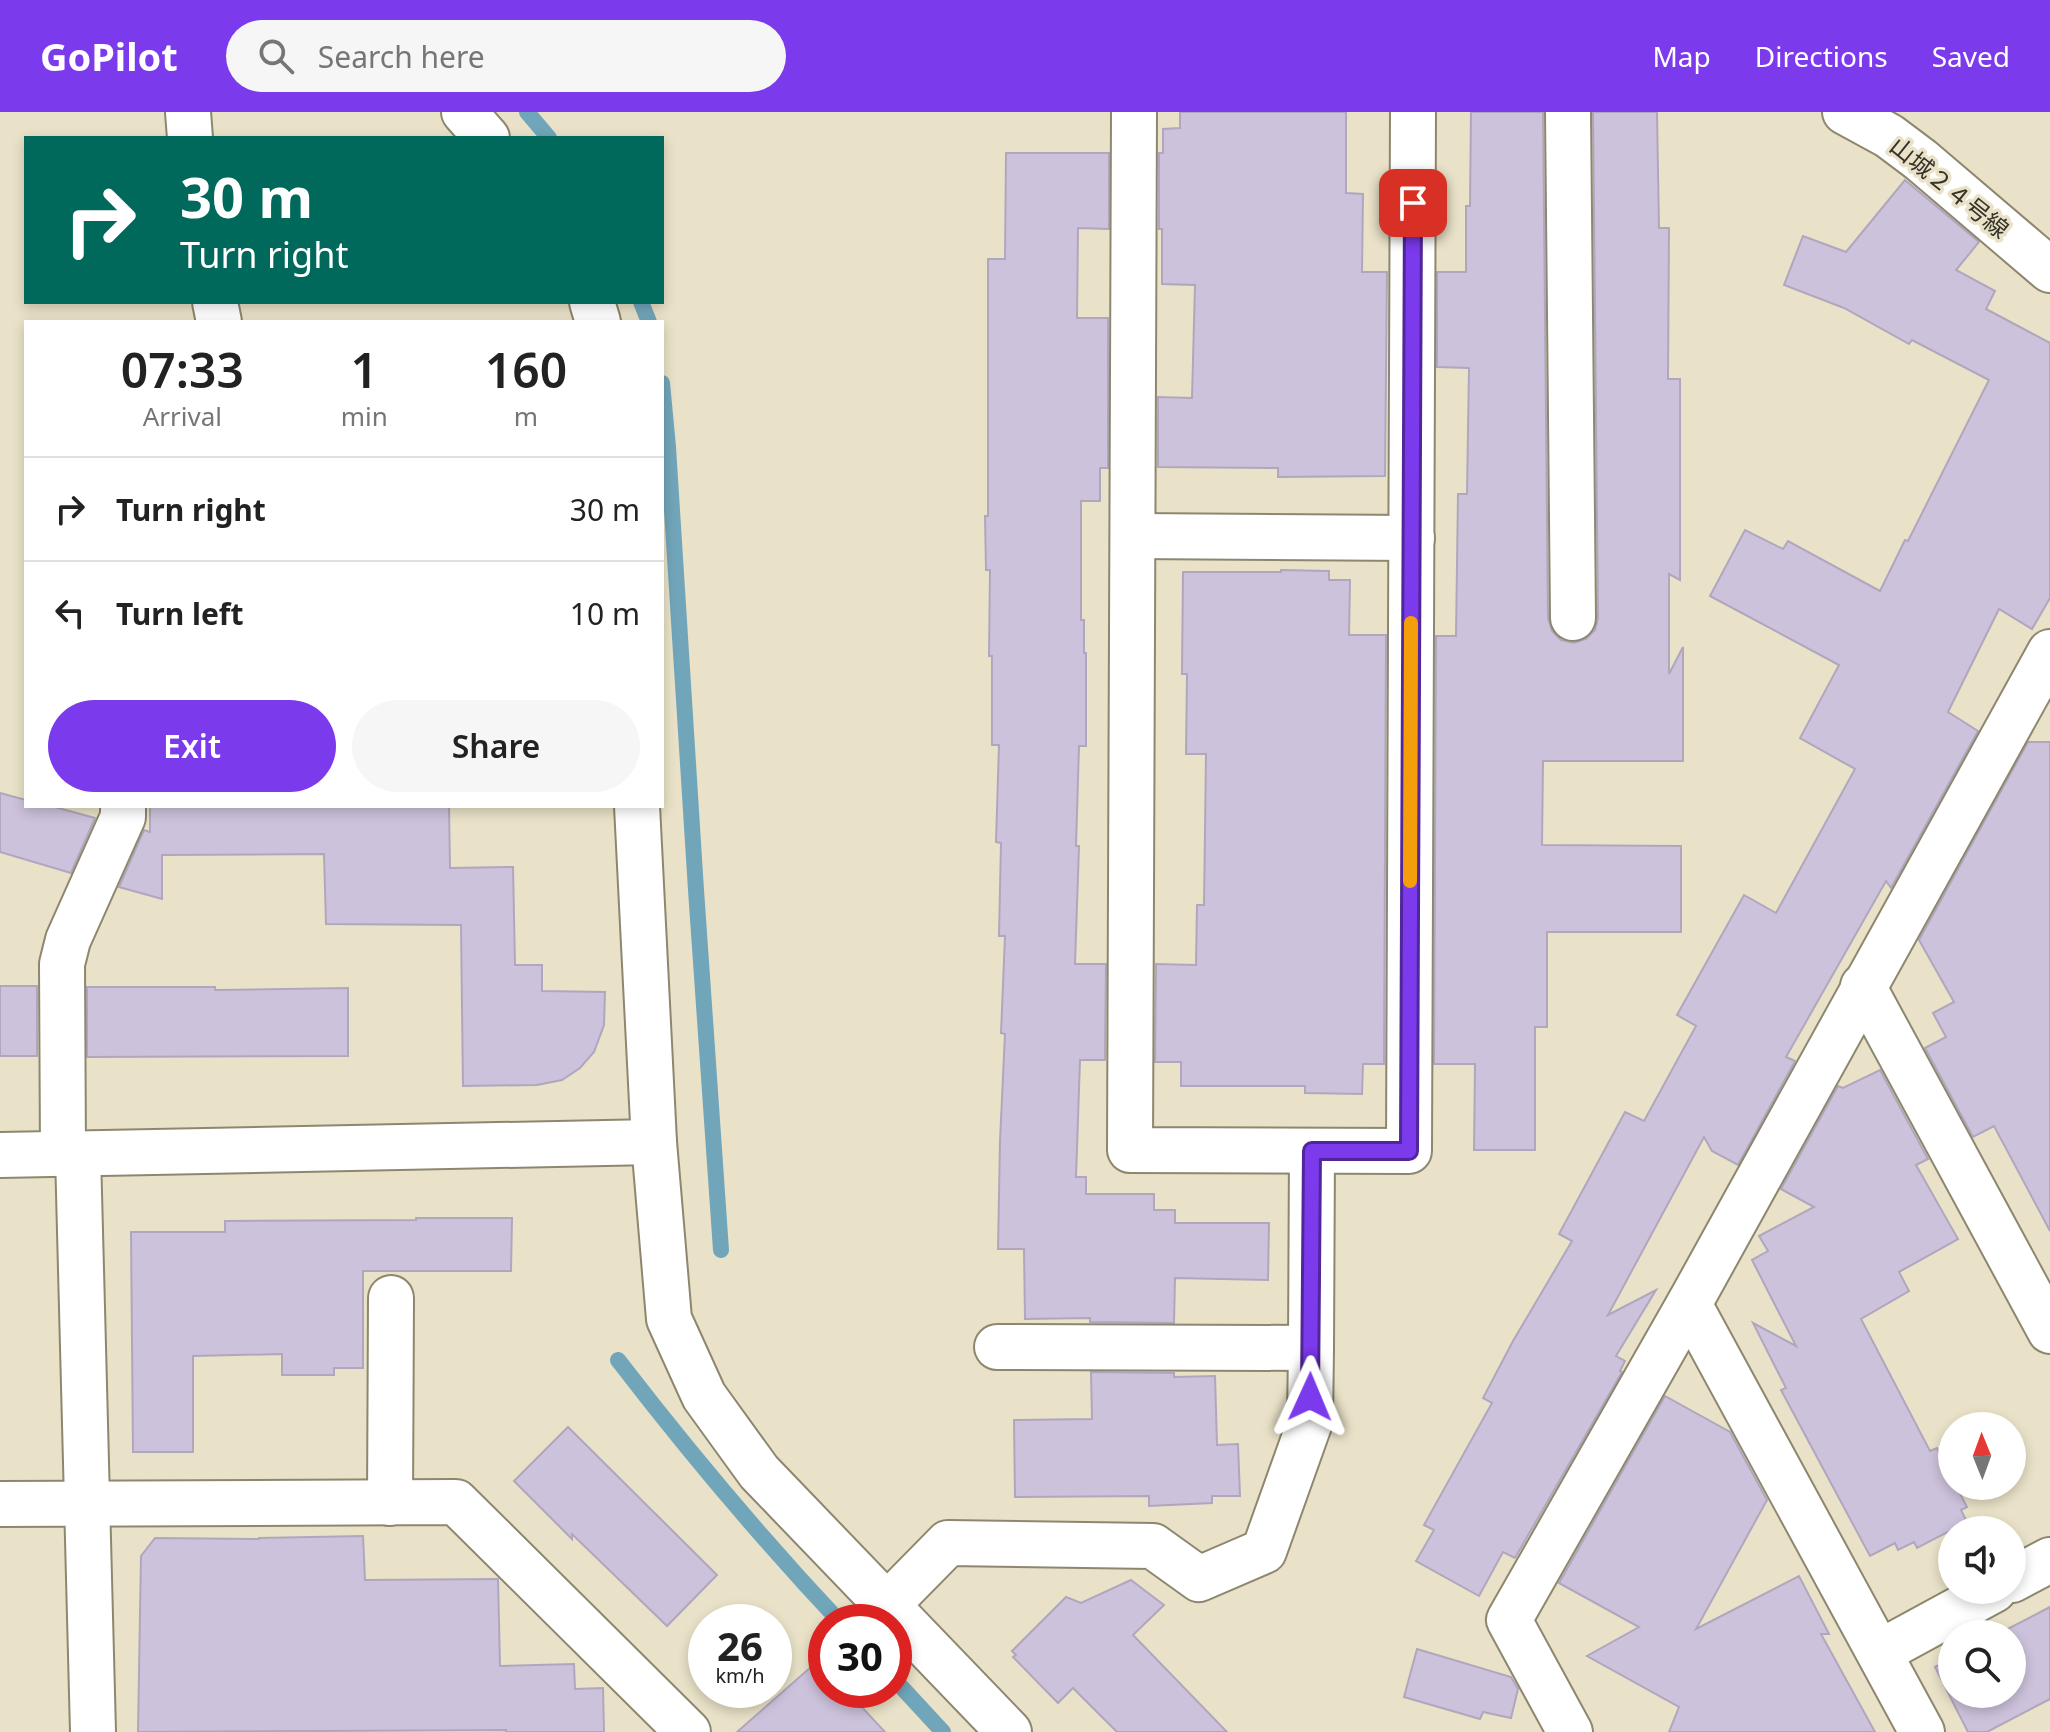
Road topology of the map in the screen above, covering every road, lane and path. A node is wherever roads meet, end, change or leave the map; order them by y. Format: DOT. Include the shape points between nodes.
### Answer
graph roads {
  1 [pos="188,112"];
  2 [pos="464,112"];
  3 [pos="1413,112"];
  4 [pos="1568,112"];
  5 [pos="1845,112"];
  6 [pos="1134,114"];
  7 [pos="190,136"];
  8 [pos="485,136"];
  9 [pos="2050,270"];
  10 [pos="1133,536"];
  11 [pos="1412,538"];
  12 [pos="1573,618"];
  13 [pos="2047,667"];
  14 [pos="123,808"];
  15 [pos="637,808"];
  16 [pos="1863,986"];
  17 [pos="654,1142"];
  18 [pos="1312,1151"];
  19 [pos="70,1154"];
  20 [pos="0,1155"];
  21 [pos="391,1298"];
  22 [pos="1689,1304"];
  23 [pos="2050,1331"];
  24 [pos="997,1347"];
  25 [pos="1311,1348"];
  26 [pos="87,1503"];
  27 [pos="390,1503"];
  28 [pos="0,1504"];
  29 [pos="2050,1560"];
  30 [pos="2026,1573"];
  31 [pos="884,1604"];
  32 [pos="888,1604"];
  33 [pos="1968,1604"];
  34 [pos="912,1633"];
  35 [pos="1880,1652"];
  36 [pos="93,1732"];
  37 [pos="688,1732"];
  38 [pos="1009,1732"];
  39 [pos="1570,1732"];
  40 [pos="1922,1732"];
  1 -- 7 [label="street"];
  2 -- 8 [label="street"];
  3 -- 11 [label="street"];
  4 -- 12 [label="street"];
  5 -- 9 [label="street, 山城２４号線" via="1921,160"];
  6 -- 10 [label="street"];
  10 -- 11 [label="street"];
  10 -- 18 [label="street" via="1130,1150"];
  11 -- 18 [label="street" via="1409,1151"];
  13 -- 16 [label="street"];
  14 -- 19 [label="street" via="62,964"];
  15 -- 17 [label="street"];
  16 -- 22 [label="street"];
  16 -- 23 [label="street"];
  17 -- 19 [label="street"];
  17 -- 31 [label="street" via="669,1319 704,1396 759,1472"];
  18 -- 25 [label="street"];
  19 -- 20 [label="street"];
  19 -- 26 [label="street"];
  21 -- 27 [label="street"];
  22 -- 35 [label="street"];
  22 -- 39 [label="street" via="1509,1620"];
  24 -- 25 [label="street"];
  25 -- 32 [label="street" via="1310,1422 1264,1551 1199,1579 1153,1546 948,1543"];
  26 -- 27 [label="street"];
  26 -- 28 [label="street"];
  26 -- 36 [label="street"];
  27 -- 37 [label="street" via="456,1502"];
  29 -- 30 [label="street"];
  33 -- 35 [label="street"];
  34 -- 38 [label="street"];
  35 -- 40 [label="street"];
}
